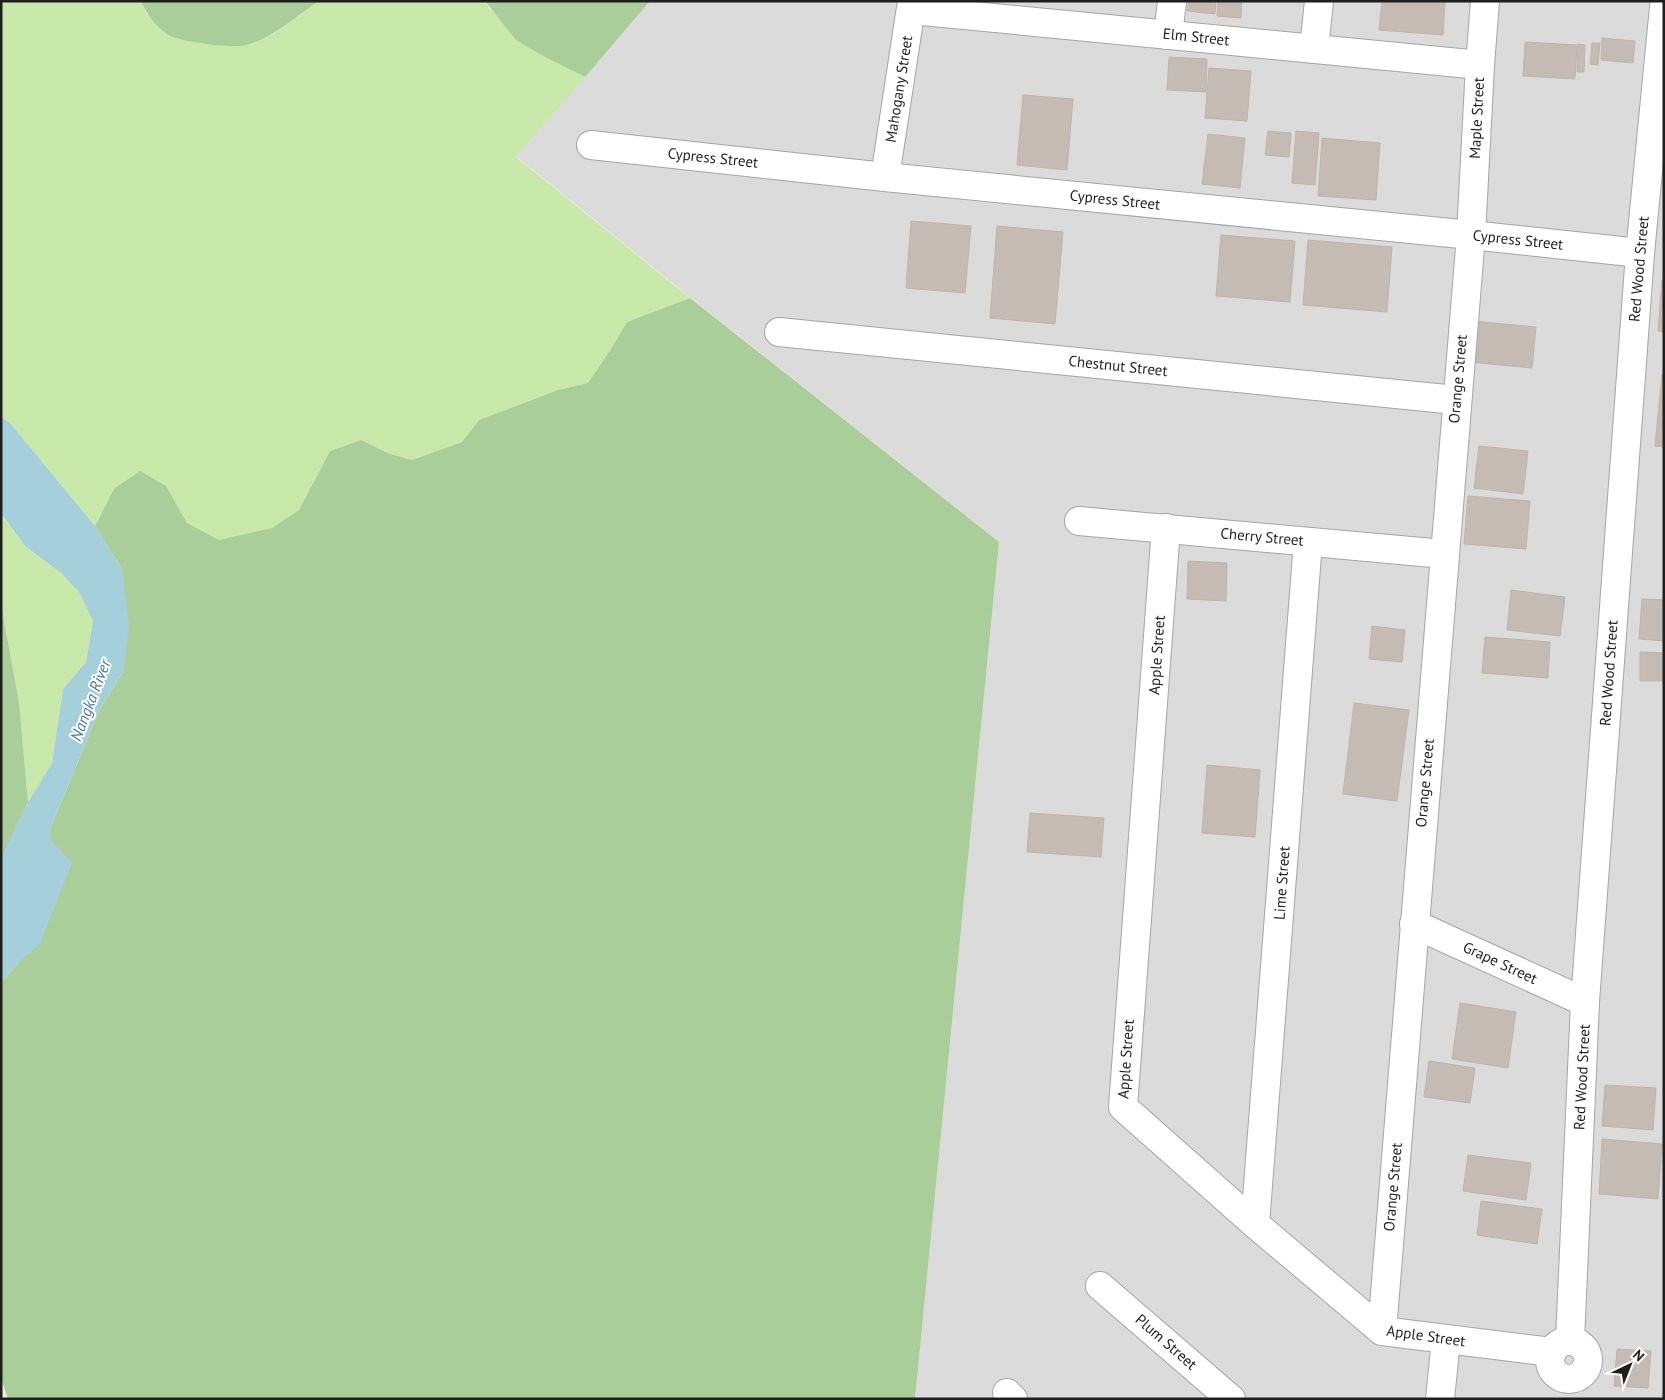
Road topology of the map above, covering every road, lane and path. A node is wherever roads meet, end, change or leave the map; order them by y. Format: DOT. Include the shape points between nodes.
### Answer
graph roads {
  1 [pos="1172,1"];
  2 [pos="1319,1"];
  3 [pos="1485,1"];
  4 [pos="912,6"];
  5 [pos="1664,7"];
  6 [pos="1168,35"];
  7 [pos="1314,49"];
  8 [pos="1480,65"];
  9 [pos="591,145"];
  10 [pos="885,177"];
  11 [pos="1471,235"];
  12 [pos="1640,253"];
  13 [pos="779,332"];
  14 [pos="1456,400"];
  15 [pos="1079,521"];
  16 [pos="1166,528"];
  17 [pos="1308,542"];
  18 [pos="1444,554"];
  19 [pos="1414,924"];
  20 [pos="1586,1002"];
  21 [pos="1255,1224"];
  22 [pos="1100,1286"];
  23 [pos="1382,1331"];
  24 [pos="1446,1340"];
  25 [pos="1561,1346"];
  26 [pos="1578,1388"];
  27 [pos="1231,1399"];
  28 [pos="1440,1399"];
  1 -- 6 [label="street"];
  2 -- 7 [label="street"];
  3 -- 8 [label="street, Maple Street"];
  4 -- 6 [label="street, Elm Street"];
  4 -- 10 [label="street, Mahogany Street"];
  5 -- 12 [label="street, Red Wood Street"];
  6 -- 7 [label="street, Elm Street"];
  7 -- 8 [label="street, Elm Street"];
  8 -- 11 [label="street, Maple Street"];
  9 -- 10 [label="street, Cypress Street"];
  10 -- 11 [label="street, Cypress Street"];
  11 -- 12 [label="street, Cypress Street"];
  11 -- 14 [label="street, Orange Street"];
  12 -- 20 [label="street, Red Wood Street"];
  13 -- 14 [label="street, Chestnut Street"];
  14 -- 18 [label="street, Orange Street"];
  15 -- 16 [label="street, Cherry Street"];
  16 -- 17 [label="street, Cherry Street"];
  16 -- 21 [label="street, Apple Street" via="1123,1107"];
  17 -- 18 [label="street, Cherry Street"];
  17 -- 21 [label="street, Lime Street"];
  18 -- 19 [label="street, Orange Street"];
  19 -- 20 [label="street, Grape Street"];
  19 -- 23 [label="street, Orange Street"];
  20 -- 25 [label="street, Red Wood Street"];
  21 -- 23 [label="street, Apple Street"];
  22 -- 27 [label="street, Plum Street"];
  23 -- 24 [label="street, Apple Street"];
  24 -- 25 [label="street, Apple Street"];
  24 -- 28 [label="street"];
  25 -- 26 [label="street, Red Wood Street" via="1550,1361 1553,1370"];
}
